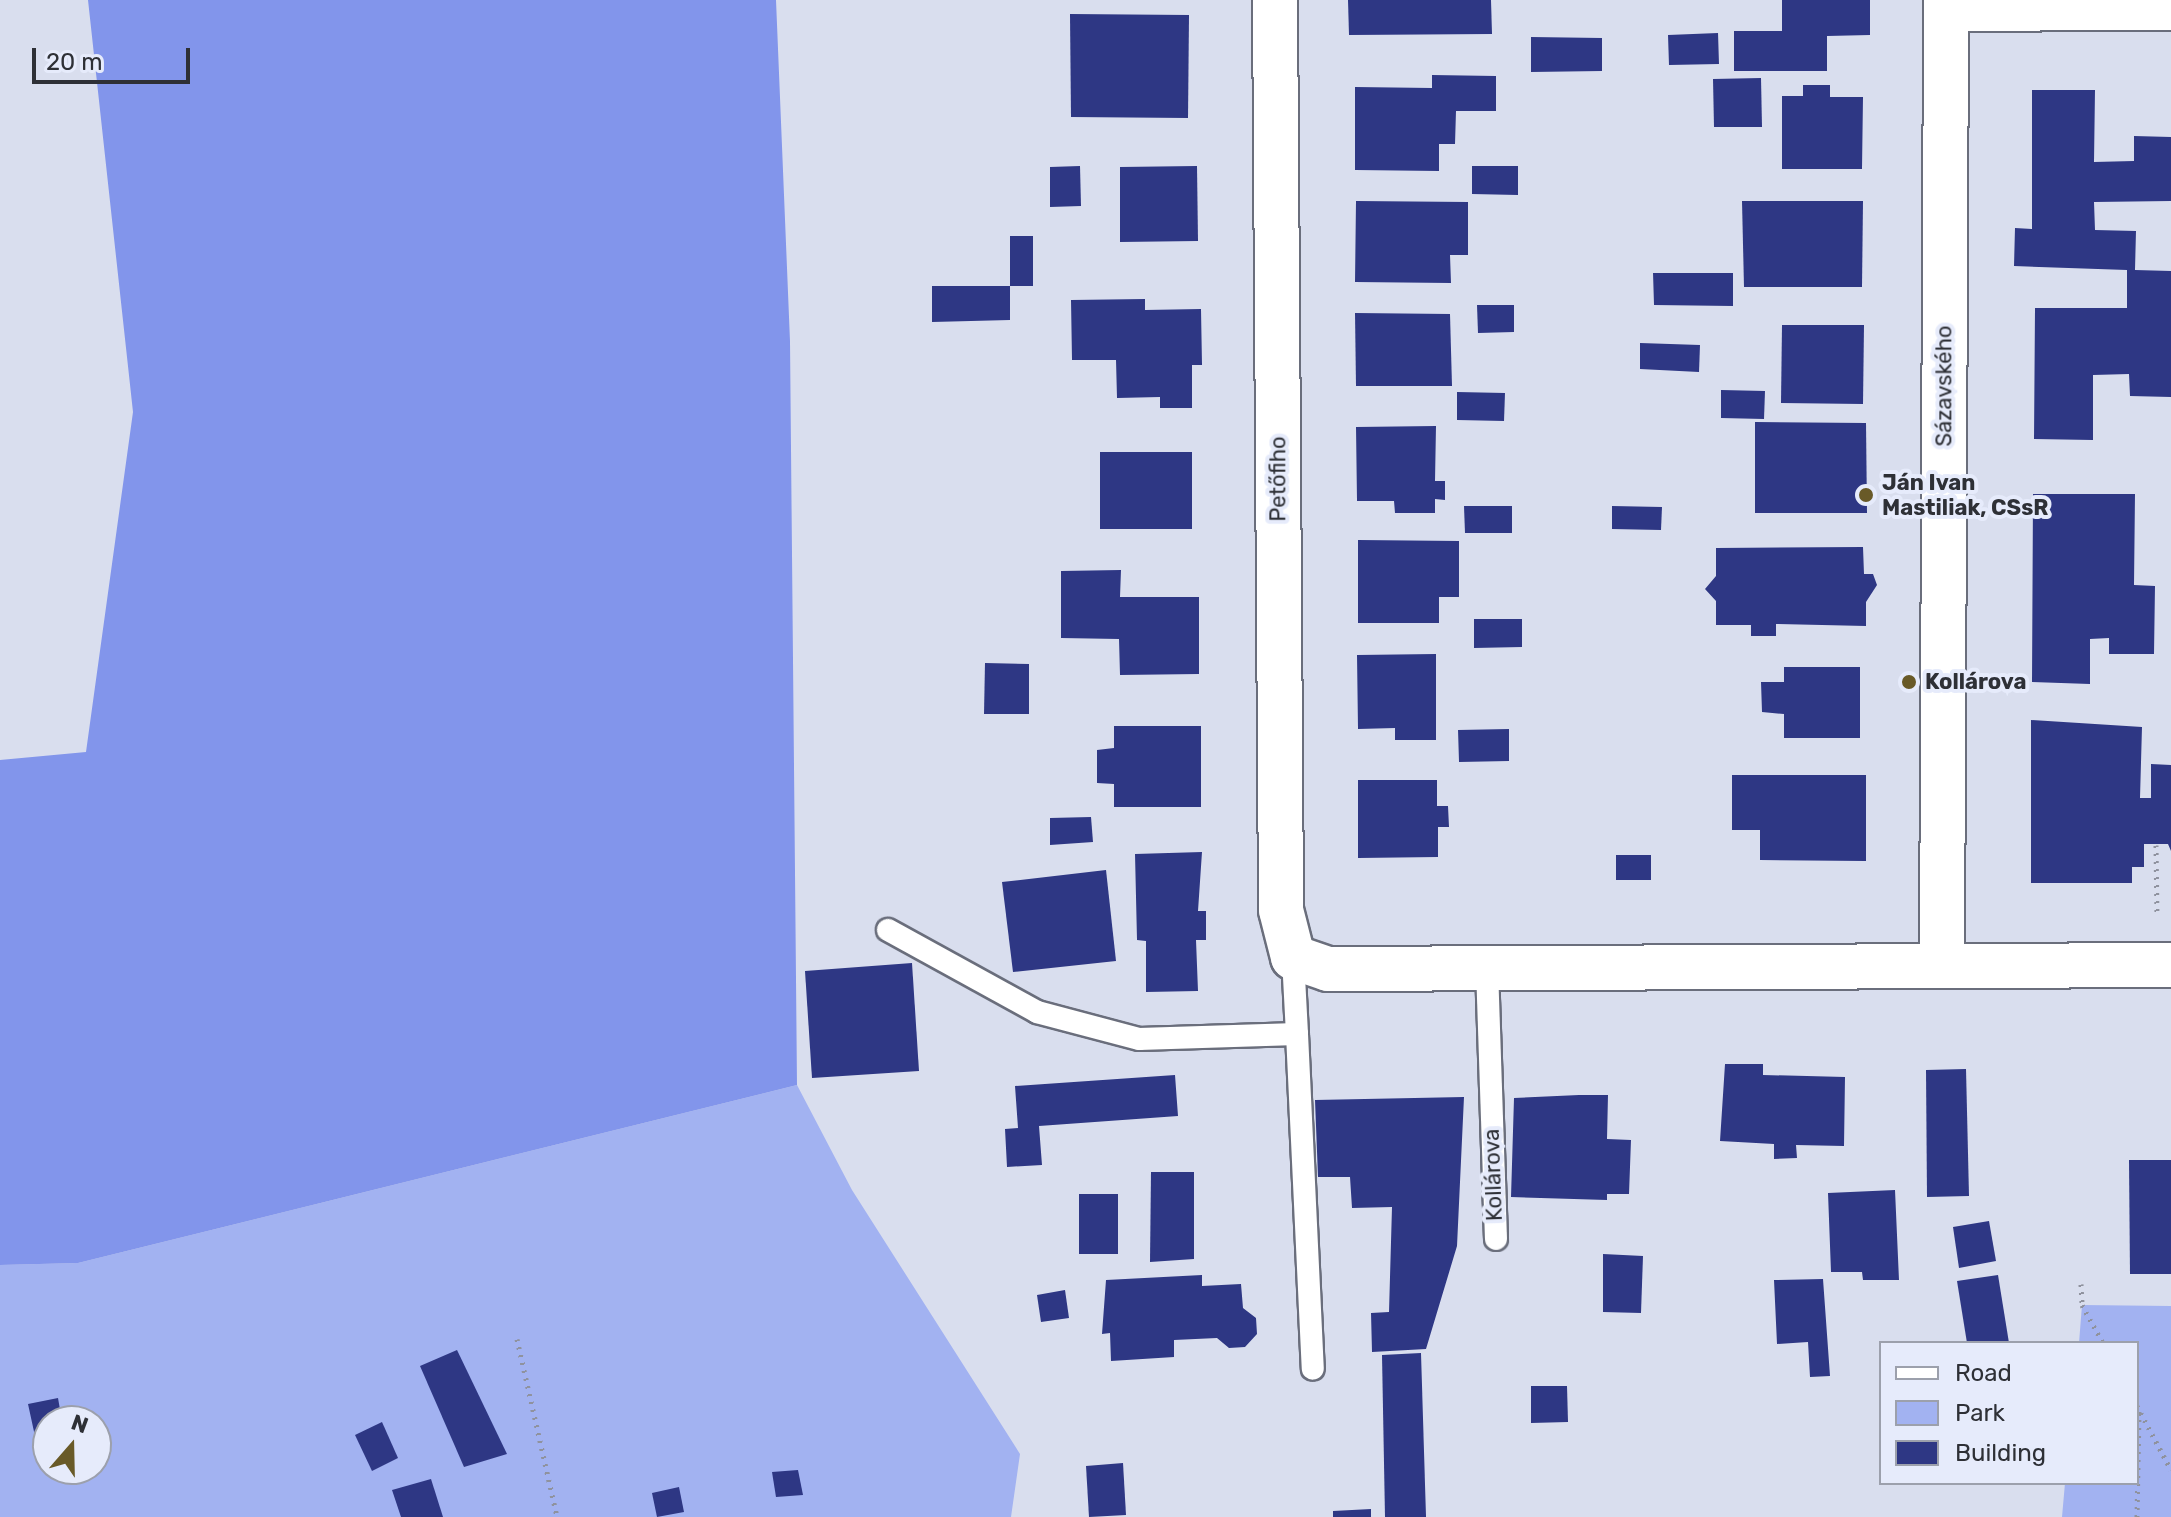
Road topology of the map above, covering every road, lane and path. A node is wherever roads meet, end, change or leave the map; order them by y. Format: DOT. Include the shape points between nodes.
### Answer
graph roads {
  1 [pos="1275,0"];
  2 [pos="1946,4"];
  3 [pos="2171,8"];
  4 [pos="2156,845"];
  5 [pos="888,930"];
  6 [pos="2164,946"];
  7 [pos="1293,957"];
  8 [pos="1942,965"];
  9 [pos="1487,968"];
  10 [pos="1297,1034"];
  11 [pos="1496,1239"];
  12 [pos="2081,1284"];
  13 [pos="517,1339"];
  14 [pos="2102,1341"];
  15 [pos="1313,1369"];
  16 [pos="2139,1410"];
  17 [pos="2171,1470"];
  18 [pos="2137,1485"];
  19 [pos="557,1517"];
  20 [pos="2137,1517"];
  1 -- 7 [label="street, Petőfiho" via="1281,910"];
  2 -- 3 [label="street"];
  2 -- 8 [label="street, Sázavského"];
  4 -- 6 [label="path"];
  5 -- 10 [label="lane" via="1037,1012 1139,1039"];
  6 -- 8 [label="street"];
  7 -- 9 [label="street" via="1328,969"];
  7 -- 10 [label="lane"];
  8 -- 9 [label="street"];
  9 -- 11 [label="lane, Kollárova"];
  10 -- 15 [label="lane"];
  12 -- 14 [label="path" via="2082,1305"];
  13 -- 19 [label="path"];
  16 -- 17 [label="path"];
  18 -- 20 [label="path"];
}
